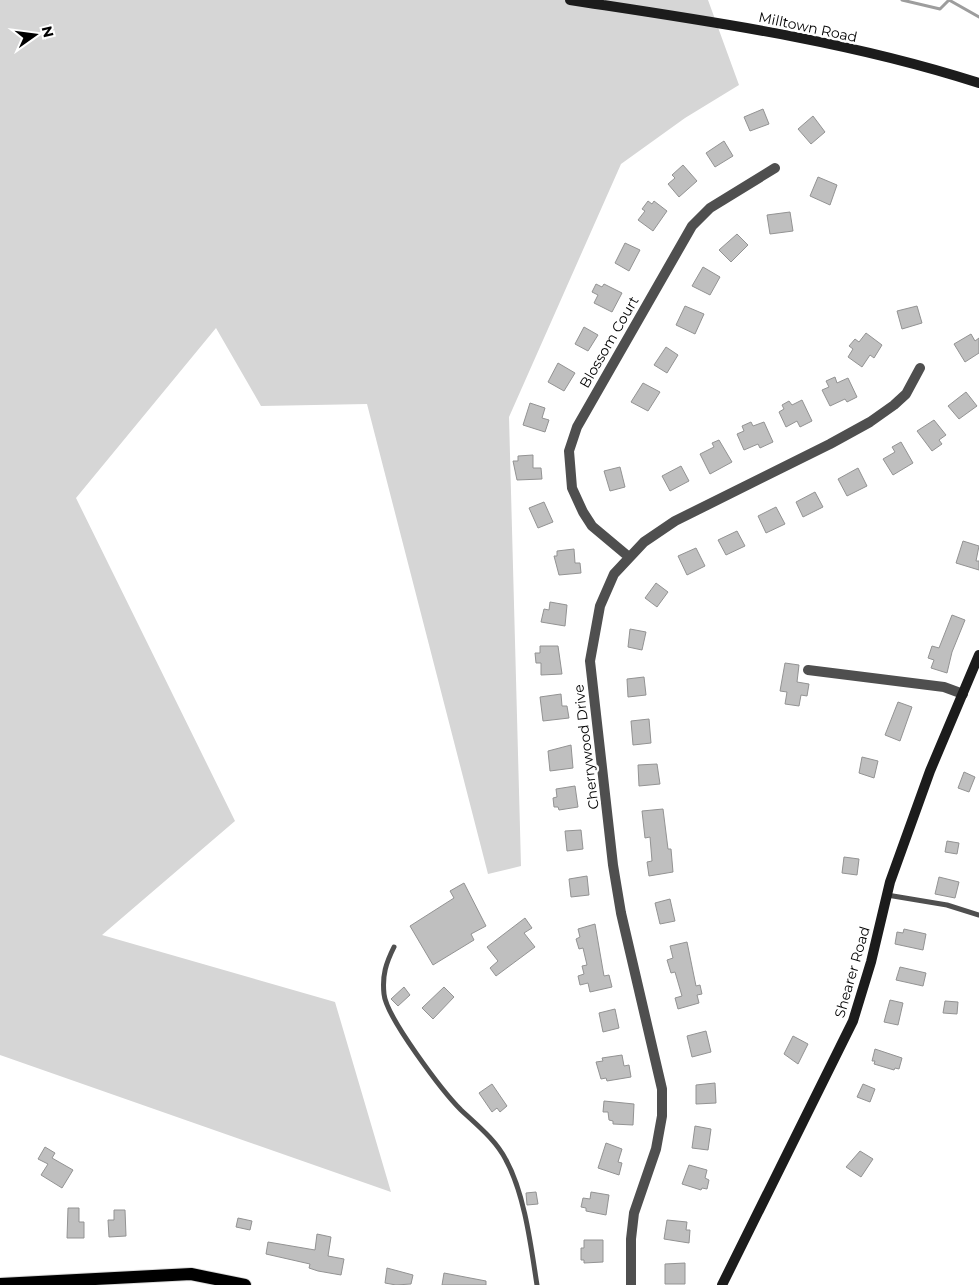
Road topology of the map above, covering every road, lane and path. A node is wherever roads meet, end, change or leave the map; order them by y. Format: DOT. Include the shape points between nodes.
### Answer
graph roads {
  1 [pos="570,0"];
  2 [pos="979,83"];
  3 [pos="775,168"];
  4 [pos="920,368"];
  5 [pos="630,557"];
  6 [pos="979,655"];
  7 [pos="808,670"];
  8 [pos="963,694"];
  9 [pos="887,895"];
  10 [pos="979,915"];
  11 [pos="394,947"];
  12 [pos="0,1284"];
  13 [pos="245,1285"];
  14 [pos="537,1285"];
  15 [pos="631,1285"];
  16 [pos="722,1285"];
  1 -- 2 [label="street, Milltown Road" via="794,36 941,70"];
  3 -- 5 [label="street, Blossom Court" via="710,208 692,226 577,427 569,451 572,488 592,526"];
  4 -- 5 [label="street, Cherrywood Drive" via="906,394 870,422 675,521 644,542"];
  5 -- 15 [label="street, Cherrywood Drive" via="614,574 600,606 590,661 621,913 662,1089 662,1116 656,1150 634,1213"];
  6 -- 8 [label="street, Shearer Road"];
  7 -- 8 [label="street" via="944,687"];
  8 -- 9 [label="street, Shearer Road" via="930,771"];
  9 -- 10 [label="lane" via="938,903"];
  9 -- 16 [label="street, Shearer Road" via="853,1021"];
  11 -- 14 [label="lane" via="383,972 384,996 390,1012 438,1082 460,1109 483,1129 506,1160 520,1199"];
  12 -- 13 [label="main road" via="191,1274"];
}
